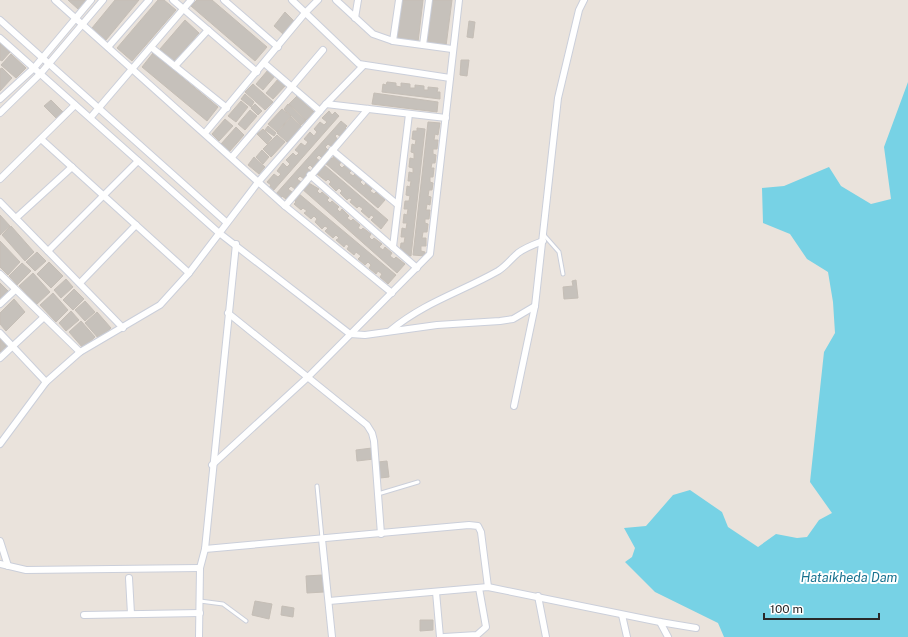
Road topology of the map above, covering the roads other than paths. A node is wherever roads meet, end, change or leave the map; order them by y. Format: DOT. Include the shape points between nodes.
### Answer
graph roads {
  1 [pos="55,0"];
  2 [pos="91,0"];
  3 [pos="103,0"];
  4 [pos="149,0"];
  5 [pos="173,0"];
  6 [pos="191,0"];
  7 [pos="224,0"];
  8 [pos="292,0"];
  9 [pos="318,0"];
  10 [pos="336,0"];
  11 [pos="358,0"];
  12 [pos="399,0"];
  13 [pos="428,0"];
  14 [pos="459,0"];
  15 [pos="584,0"];
  16 [pos="184,9"];
  17 [pos="305,13"];
  18 [pos="75,18"];
  19 [pos="356,18"];
  20 [pos="1,22"];
  21 [pos="83,25"];
  22 [pos="208,30"];
  23 [pos="0,38"];
  24 [pos="393,41"];
  25 [pos="423,45"];
  26 [pos="108,47"];
  27 [pos="152,47"];
  28 [pos="278,48"];
  29 [pos="452,49"];
  30 [pos="323,50"];
  31 [pos="42,57"];
  32 [pos="49,63"];
  33 [pos="264,63"];
  34 [pos="175,66"];
  35 [pos="363,66"];
  36 [pos="34,68"];
  37 [pos="133,69"];
  38 [pos="257,72"];
  39 [pos="41,73"];
  40 [pos="450,78"];
  41 [pos="292,87"];
  42 [pos="0,99"];
  43 [pos="326,104"];
  44 [pos="75,105"];
  45 [pos="227,108"];
  46 [pos="98,109"];
  47 [pos="368,109"];
  48 [pos="320,111"];
  49 [pos="0,113"];
  50 [pos="409,114"];
  51 [pos="91,117"];
  52 [pos="446,118"];
  53 [pos="205,133"];
  54 [pos="41,139"];
  55 [pos="332,150"];
  56 [pos="232,157"];
  57 [pos="138,161"];
  58 [pos="72,167"];
  59 [pos="310,175"];
  60 [pos="0,179"];
  61 [pos="259,181"];
  62 [pos="104,196"];
  63 [pos="0,202"];
  64 [pos="398,205"];
  65 [pos="285,206"];
  66 [pos="16,218"];
  67 [pos="226,222"];
  68 [pos="136,225"];
  69 [pos="218,232"];
  70 [pos="544,238"];
  71 [pos="236,244"];
  72 [pos="393,247"];
  73 [pos="48,251"];
  74 [pos="417,268"];
  75 [pos="189,273"];
  76 [pos="0,274"];
  77 [pos="563,274"];
  78 [pos="80,283"];
  79 [pos="15,290"];
  80 [pos="392,293"];
  81 [pos="0,304"];
  82 [pos="535,306"];
  83 [pos="228,313"];
  84 [pos="44,317"];
  85 [pos="123,328"];
  86 [pos="391,330"];
  87 [pos="0,333"];
  88 [pos="350,334"];
  89 [pos="13,346"];
  90 [pos="80,352"];
  91 [pos="0,358"];
  92 [pos="308,377"];
  93 [pos="46,382"];
  94 [pos="514,406"];
  95 [pos="0,444"];
  96 [pos="212,465"];
  97 [pos="418,482"];
  98 [pos="317,486"];
  99 [pos="378,494"];
  100 [pos="381,534"];
  101 [pos="322,539"];
  102 [pos="0,541"];
  103 [pos="205,549"];
  104 [pos="0,564"];
  105 [pos="8,566"];
  106 [pos="200,568"];
  107 [pos="129,578"];
  108 [pos="488,587"];
  109 [pos="479,588"];
  110 [pos="436,592"];
  111 [pos="538,596"];
  112 [pos="200,600"];
  113 [pos="328,601"];
  114 [pos="200,613"];
  115 [pos="132,614"];
  116 [pos="84,615"];
  117 [pos="622,615"];
  118 [pos="246,621"];
  119 [pos="660,622"];
  120 [pos="696,628"];
  121 [pos="199,637"];
  122 [pos="332,637"];
  123 [pos="440,637"];
  124 [pos="444,637"];
  125 [pos="546,637"];
  126 [pos="627,637"];
  127 [pos="668,637"];
  1 -- 18 [label="street"];
  2 -- 18 [label="street"];
  3 -- 21 [label="street"];
  4 -- 26 [label="street"];
  5 -- 16 [label="street"];
  6 -- 16 [label="street"];
  7 -- 28 [label="street"];
  8 -- 17 [label="street"];
  9 -- 17 [label="street"];
  10 -- 19 [label="street"];
  11 -- 19 [label="street"];
  12 -- 24 [label="street"];
  13 -- 25 [label="street"];
  14 -- 29 [label="street"];
  15 -- 70 [label="street" via="579,10 558,98"];
  16 -- 22 [label="street"];
  16 -- 27 [label="street"];
  17 -- 28 [label="street"];
  17 -- 35 [label="street"];
  18 -- 21 [label="street"];
  18 -- 31 [label="street"];
  19 -- 24 [label="street" via="373,34"];
  20 -- 31 [label="street"];
  21 -- 26 [label="street"];
  21 -- 32 [label="street"];
  22 -- 34 [label="street"];
  22 -- 38 [label="street"];
  23 -- 36 [label="street"];
  24 -- 25 [label="street"];
  25 -- 29 [label="street"];
  26 -- 37 [label="street"];
  27 -- 34 [label="street"];
  27 -- 37 [label="street"];
  28 -- 33 [label="street"];
  29 -- 40 [label="street"];
  30 -- 41 [label="street"];
  31 -- 32 [label="street"];
  31 -- 36 [label="street"];
  32 -- 39 [label="street"];
  32 -- 46 [label="street"];
  33 -- 38 [label="street"];
  33 -- 41 [label="street"];
  34 -- 45 [label="street"];
  35 -- 40 [label="street"];
  35 -- 43 [label="street"];
  36 -- 39 [label="street"];
  36 -- 42 [label="street"];
  37 -- 46 [label="street"];
  37 -- 53 [label="street"];
  38 -- 45 [label="street"];
  39 -- 44 [label="street"];
  39 -- 49 [label="street"];
  40 -- 52 [label="street"];
  41 -- 48 [label="street"];
  41 -- 56 [label="street"];
  43 -- 47 [label="street"];
  43 -- 48 [label="street"];
  44 -- 51 [label="street"];
  44 -- 54 [label="street"];
  45 -- 53 [label="street"];
  46 -- 51 [label="street"];
  46 -- 67 [label="street"];
  47 -- 50 [label="street"];
  47 -- 55 [label="street"];
  48 -- 61 [label="street"];
  50 -- 52 [label="street"];
  50 -- 64 [label="street"];
  51 -- 57 [label="street"];
  52 -- 74 [label="street" via="431,249 430,254"];
  53 -- 56 [label="street"];
  54 -- 58 [label="street"];
  54 -- 60 [label="street"];
  55 -- 59 [label="street"];
  55 -- 64 [label="street"];
  56 -- 61 [label="street"];
  57 -- 62 [label="street"];
  57 -- 69 [label="street"];
  58 -- 62 [label="street"];
  58 -- 66 [label="street"];
  59 -- 65 [label="street"];
  59 -- 72 [label="street"];
  61 -- 65 [label="street"];
  61 -- 67 [label="street"];
  62 -- 68 [label="street"];
  62 -- 73 [label="street"];
  63 -- 66 [label="street"];
  64 -- 72 [label="street"];
  65 -- 80 [label="street"];
  66 -- 73 [label="street"];
  67 -- 69 [label="street"];
  68 -- 75 [label="street"];
  68 -- 78 [label="street"];
  69 -- 71 [label="street"];
  69 -- 75 [label="street"];
  70 -- 77 [label="lane" via="559,252"];
  70 -- 82 [label="street"];
  70 -- 86 [label="street" via="527,247 500,270 442,297"];
  71 -- 83 [label="street"];
  71 -- 88 [label="street"];
  72 -- 74 [label="street"];
  73 -- 78 [label="street"];
  74 -- 80 [label="street"];
  75 -- 85 [label="street" via="160,305"];
  76 -- 79 [label="street"];
  78 -- 85 [label="street"];
  79 -- 81 [label="street"];
  79 -- 84 [label="street"];
  80 -- 88 [label="street"];
  82 -- 86 [label="street" via="513,319"];
  82 -- 94 [label="street"];
  83 -- 92 [label="street"];
  83 -- 96 [label="street"];
  84 -- 89 [label="street"];
  84 -- 90 [label="street"];
  85 -- 90 [label="street"];
  86 -- 88 [label="street" via="365,335"];
  87 -- 89 [label="street"];
  88 -- 92 [label="street"];
  89 -- 91 [label="street"];
  89 -- 93 [label="street"];
  90 -- 93 [label="street"];
  92 -- 96 [label="street"];
  92 -- 99 [label="street" via="366,425 372,433"];
  93 -- 95 [label="street"];
  96 -- 103 [label="street"];
  97 -- 99 [label="lane"];
  98 -- 101 [label="lane"];
  99 -- 100 [label="street"];
  100 -- 101 [label="street"];
  100 -- 108 [label="street" via="478,526"];
  101 -- 103 [label="street"];
  101 -- 113 [label="street"];
  102 -- 105 [label="street"];
  103 -- 106 [label="street"];
  104 -- 105 [label="street"];
  105 -- 106 [label="street" via="26,570"];
  106 -- 112 [label="street"];
  107 -- 115 [label="street"];
  108 -- 109 [label="street"];
  108 -- 111 [label="street"];
  109 -- 110 [label="street"];
  109 -- 124 [label="street" via="486,627 477,635"];
  110 -- 113 [label="street"];
  110 -- 123 [label="street"];
  111 -- 117 [label="street"];
  111 -- 125 [label="street"];
  112 -- 114 [label="street"];
  112 -- 118 [label="lane" via="223,604"];
  113 -- 122 [label="street"];
  114 -- 115 [label="street"];
  114 -- 121 [label="street"];
  115 -- 116 [label="street"];
  117 -- 119 [label="street"];
  117 -- 126 [label="street"];
  119 -- 120 [label="street"];
  119 -- 127 [label="street"];
}
